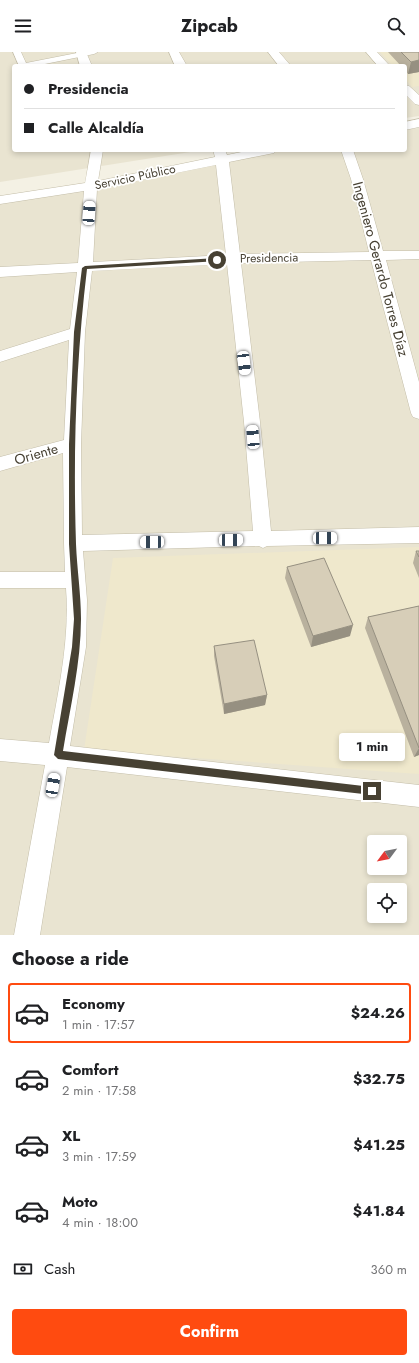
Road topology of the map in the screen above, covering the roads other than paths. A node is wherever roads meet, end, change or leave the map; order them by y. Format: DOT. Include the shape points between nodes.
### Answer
graph roads {
  1 [pos="16,52"];
  2 [pos="94,52"];
  3 [pos="174,52"];
  4 [pos="273,52"];
  5 [pos="371,52"];
  6 [pos="81,53"];
  7 [pos="22,64"];
  8 [pos="32,64"];
  9 [pos="85,64"];
  10 [pos="180,64"];
  11 [pos="283,64"];
  12 [pos="382,64"];
  13 [pos="407,90"];
  14 [pos="419,102"];
  15 [pos="419,123"];
  16 [pos="407,126"];
  17 [pos="96,152"];
  18 [pos="245,152"];
  19 [pos="348,152"];
  20 [pos="220,154"];
  21 [pos="91,186"];
  22 [pos="0,200"];
  23 [pos="419,255"];
  24 [pos="378,256"];
  25 [pos="232,259"];
  26 [pos="85,268"];
  27 [pos="0,272"];
  28 [pos="77,332"];
  29 [pos="0,357"];
  30 [pos="419,413"];
  31 [pos="72,444"];
  32 [pos="0,464"];
  33 [pos="419,535"];
  34 [pos="263,540"];
  35 [pos="73,544"];
  36 [pos="0,580"];
  37 [pos="75,580"];
  38 [pos="0,750"];
  39 [pos="58,755"];
  40 [pos="419,796"];
  41 [pos="27,935"];
  1 -- 7 [label="street"];
  2 -- 6 [label="street"];
  3 -- 10 [label="street"];
  4 -- 11 [label="street"];
  5 -- 12 [label="street"];
  6 -- 8 [label="street"];
  6 -- 9 [label="street"];
  13 -- 14 [label="street"];
  15 -- 16 [label="street"];
  17 -- 21 [label="street"];
  18 -- 20 [label="street, Servicio Público"];
  19 -- 24 [label="street, Ingeniero Gerardo Torres Díaz"];
  20 -- 21 [label="street, Servicio Público"];
  20 -- 25 [label="street"];
  21 -- 22 [label="street, Servicio Público"];
  21 -- 26 [label="street"];
  23 -- 24 [label="street, Presidencia"];
  24 -- 25 [label="street, Presidencia"];
  24 -- 30 [label="street, Ingeniero Gerardo Torres Díaz"];
  25 -- 26 [label="street, Presidencia"];
  25 -- 34 [label="street" via="252,422"];
  26 -- 27 [label="street, Presidencia"];
  26 -- 28 [label="street"];
  28 -- 29 [label="street"];
  28 -- 31 [label="street"];
  31 -- 32 [label="street, Oriente"];
  31 -- 35 [label="street"];
  33 -- 34 [label="street"];
  34 -- 35 [label="street"];
  35 -- 37 [label="street"];
  36 -- 37 [label="street"];
  37 -- 39 [label="street" via="76,647"];
  38 -- 39 [label="street"];
  39 -- 40 [label="street"];
  39 -- 41 [label="street"];
}
